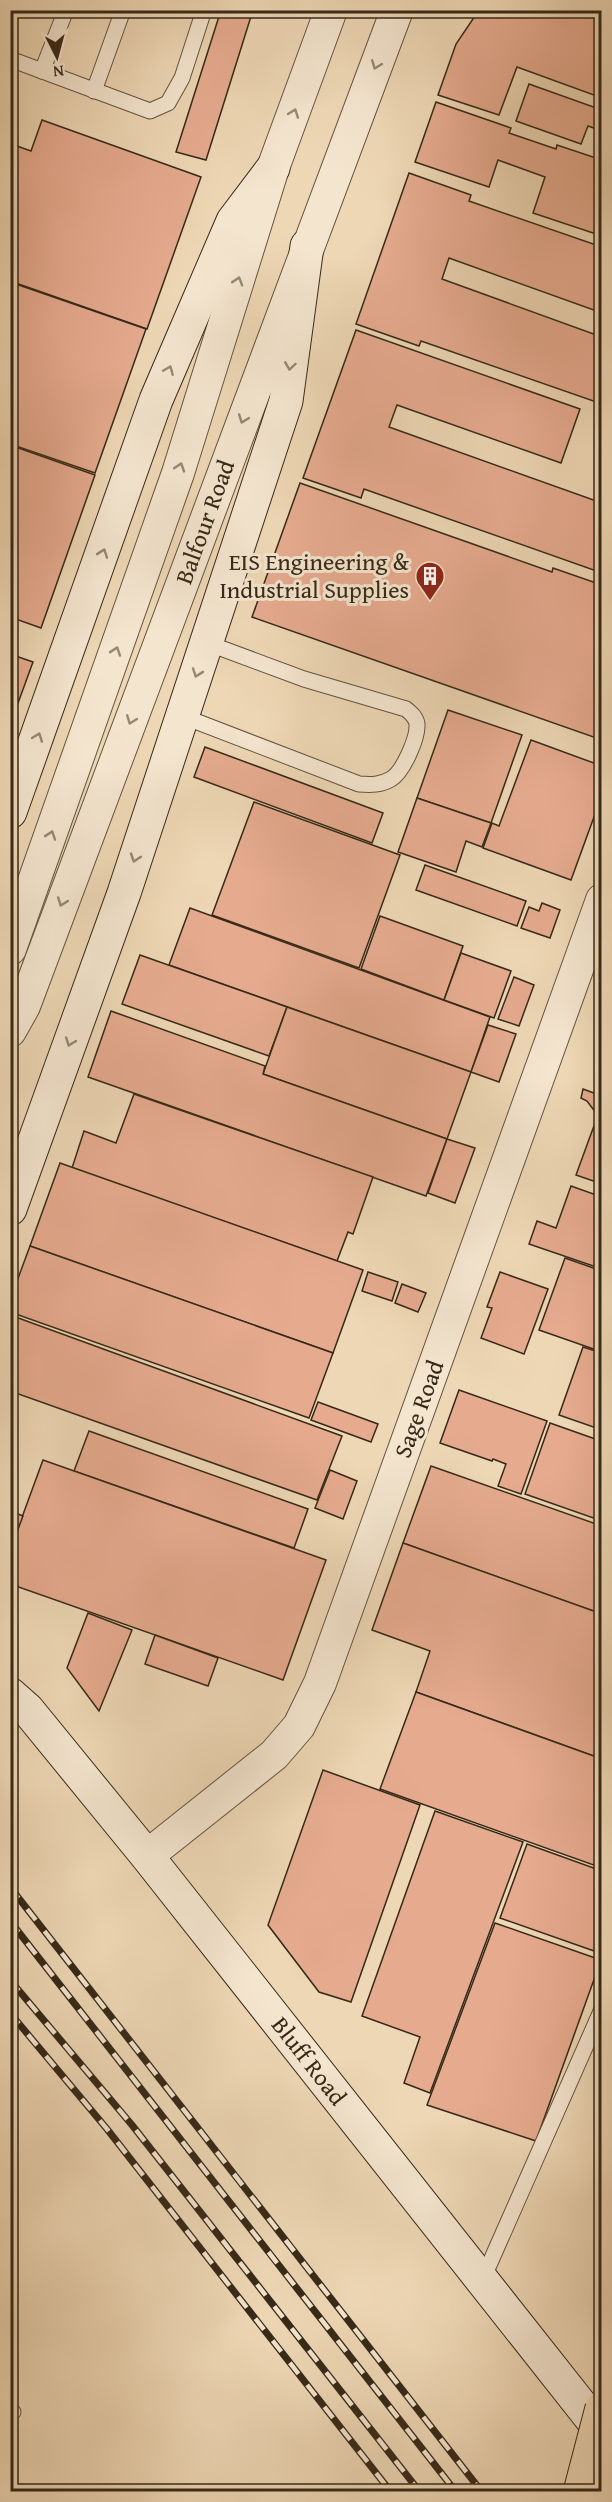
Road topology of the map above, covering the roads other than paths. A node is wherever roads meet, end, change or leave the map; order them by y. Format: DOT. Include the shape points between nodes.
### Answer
graph roads {
  1 [pos="66,10"];
  2 [pos="123,10"];
  3 [pos="204,10"];
  4 [pos="397,10"];
  5 [pos="326,19"];
  6 [pos="10,59"];
  7 [pos="42,71"];
  8 [pos="94,91"];
  9 [pos="273,168"];
  10 [pos="307,246"];
  11 [pos="207,643"];
  12 [pos="182,716"];
  13 [pos="10,812"];
  14 [pos="602,900"];
  15 [pos="10,949"];
  16 [pos="592,955"];
  17 [pos="10,1031"];
  18 [pos="10,1209"];
  19 [pos="10,1694"];
  20 [pos="147,1856"];
  21 [pos="602,2009"];
  22 [pos="482,2281"];
  23 [pos="602,2408"];
  24 [pos="602,2432"];
  25 [pos="580,2492"];
  1 -- 7 [label="lane"];
  2 -- 8 [label="lane"];
  3 -- 8 [label="lane" via="182,78 168,103 150,111"];
  4 -- 10 [label="street, Balfour Road, one-way"];
  9 -- 5 [label="street, Balfour Road, one-way"];
  6 -- 7 [label="lane"];
  7 -- 8 [label="lane"];
  13 -- 9 [label="main road, one-way" via="156,400 233,221"];
  15 -- 9 [label="street, Balfour Road, one-way" via="178,473"];
  10 -- 11 [label="main road, one-way" via="286,401"];
  10 -- 17 [label="street, Balfour Road, one-way" via="28,995"];
  11 -- 12 [label="main road, one-way"];
  11 -- 12 [label="lane" via="304,679 405,709 417,724 412,744 394,778 375,785 359,784"];
  12 -- 18 [label="main road, one-way" via="124,893"];
  14 -- 16 [label="street, Sage Road"];
  16 -- 20 [label="street, Sage Road" via="321,1683 299,1726 274,1755"];
  19 -- 20 [label="main road, Bluff Road" via="27,1709"];
  20 -- 22 [label="main road, Bluff Road"];
  21 -- 22 [label="lane"];
  22 -- 24 [label="main road, Bluff Road"];
  23 -- 25 [label="highway, bridge"];
}
